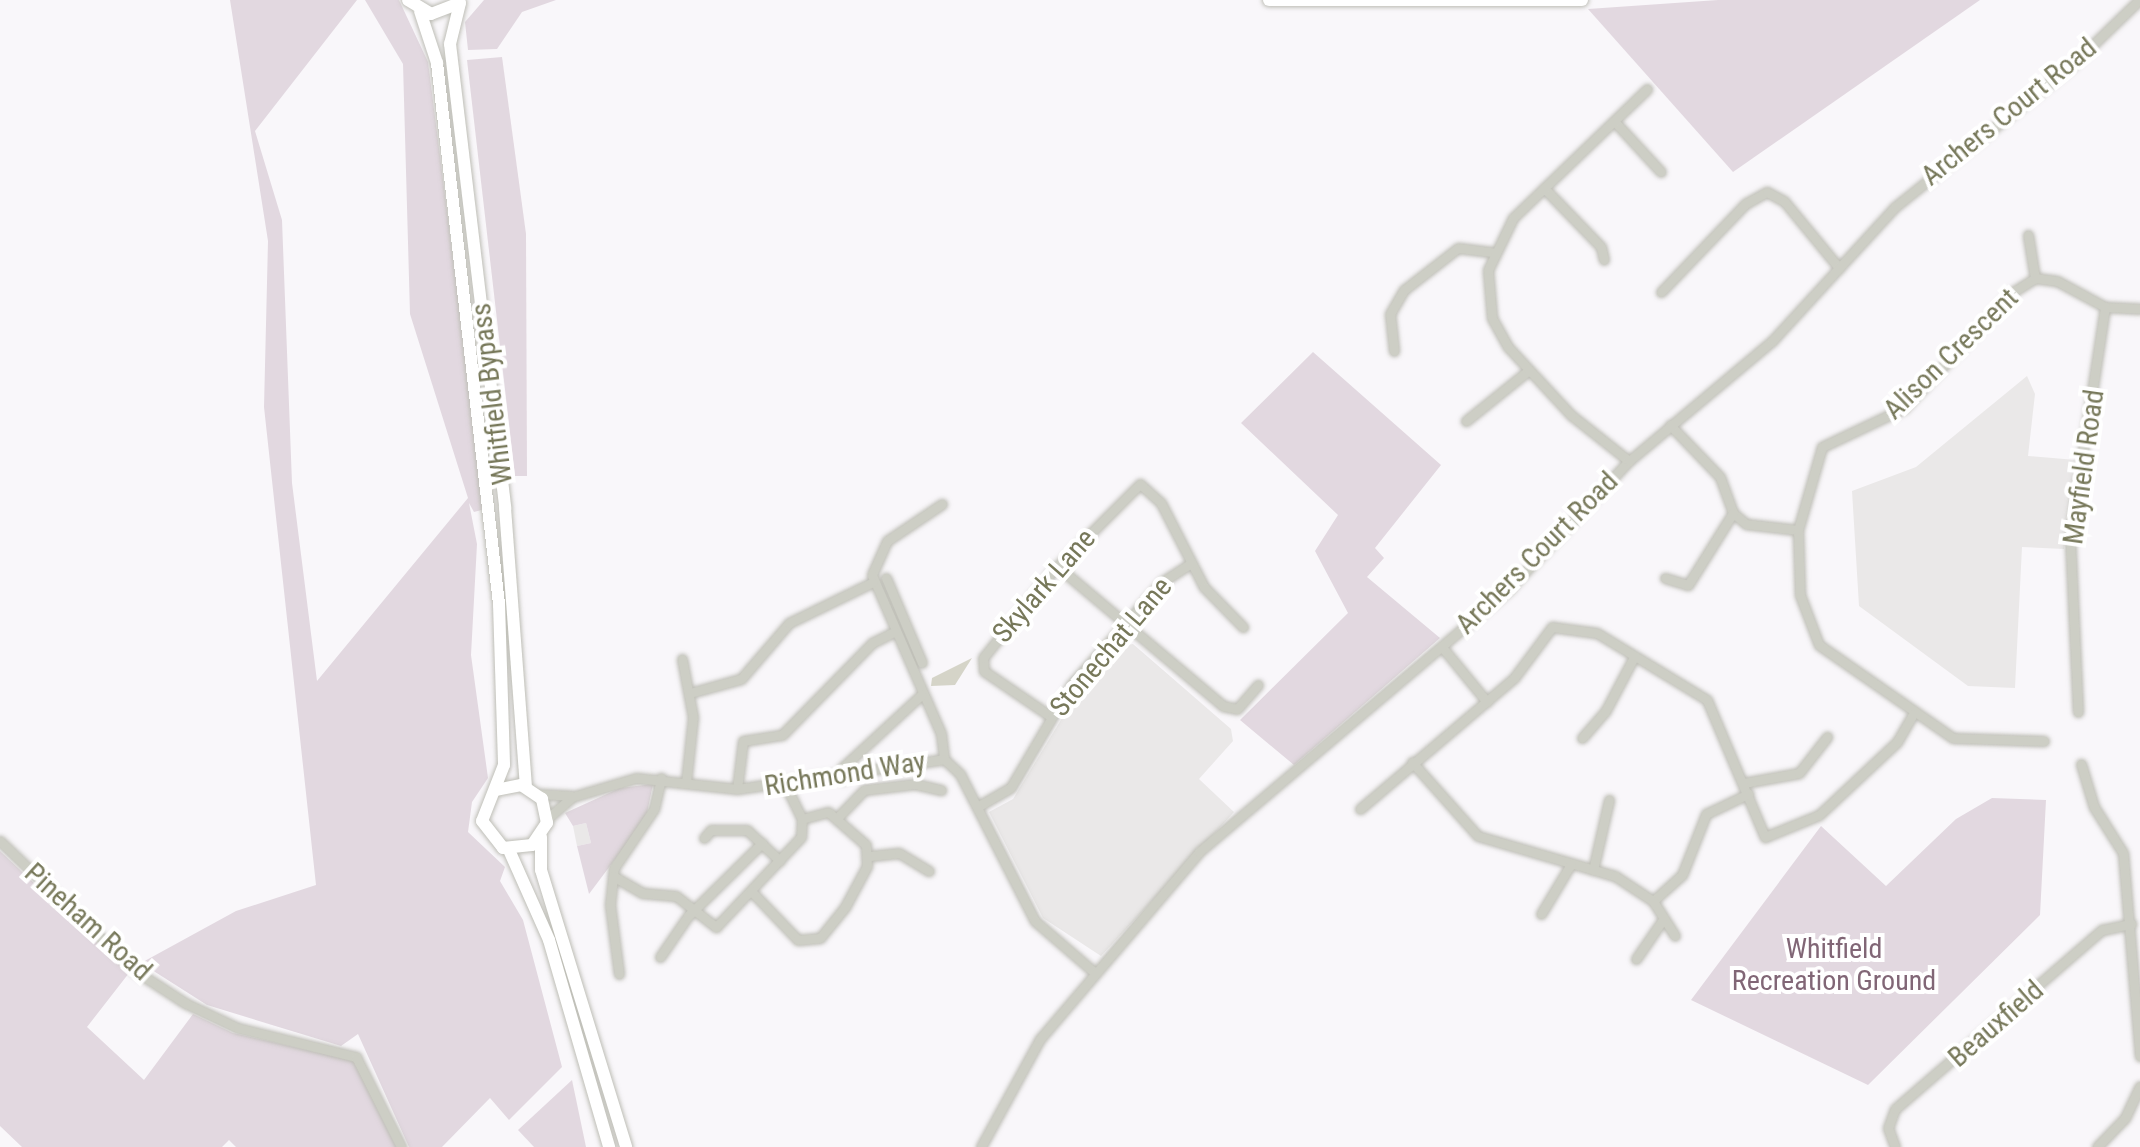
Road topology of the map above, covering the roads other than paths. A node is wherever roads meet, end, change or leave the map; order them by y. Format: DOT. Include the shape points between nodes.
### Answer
graph roads {
  1 [pos="408,0"];
  2 [pos="1269,0"];
  3 [pos="1582,0"];
  4 [pos="2139,0"];
  5 [pos="460,1"];
  6 [pos="420,11"];
  7 [pos="1647,89"];
  8 [pos="1614,121"];
  9 [pos="1661,172"];
  10 [pos="1544,188"];
  11 [pos="2028,235"];
  12 [pos="1492,252"];
  13 [pos="1604,260"];
  14 [pos="1839,268"];
  15 [pos="2035,278"];
  16 [pos="1661,292"];
  17 [pos="2105,307"];
  18 [pos="2140,309"];
  19 [pos="1394,351"];
  20 [pos="1529,370"];
  21 [pos="1466,421"];
  22 [pos="1670,425"];
  23 [pos="1629,461"];
  24 [pos="942,504"];
  25 [pos="1733,513"];
  26 [pos="1798,530"];
  27 [pos="1191,563"];
  28 [pos="1057,566"];
  29 [pos="886,578"];
  30 [pos="1665,578"];
  31 [pos="873,579"];
  32 [pos="895,599"];
  33 [pos="882,604"];
  34 [pos="1125,625"];
  35 [pos="1243,627"];
  36 [pos="894,632"];
  37 [pos="1442,647"];
  38 [pos="916,650"];
  39 [pos="904,655"];
  40 [pos="1634,657"];
  41 [pos="682,659"];
  42 [pos="922,663"];
  43 [pos="1258,685"];
  44 [pos="690,693"];
  45 [pos="921,695"];
  46 [pos="1487,702"];
  47 [pos="2078,712"];
  48 [pos="1913,714"];
  49 [pos="1050,716"];
  50 [pos="1827,737"];
  51 [pos="1582,738"];
  52 [pos="2044,741"];
  53 [pos="944,759"];
  54 [pos="1412,762"];
  55 [pos="2081,764"];
  56 [pos="661,778"];
  57 [pos="843,779"];
  58 [pos="686,783"];
  59 [pos="1744,783"];
  60 [pos="526,786"];
  61 [pos="786,786"];
  62 [pos="737,789"];
  63 [pos="496,790"];
  64 [pos="941,790"];
  65 [pos="538,794"];
  66 [pos="579,794"];
  67 [pos="1748,794"];
  68 [pos="1609,800"];
  69 [pos="977,807"];
  70 [pos="1360,809"];
  71 [pos="838,817"];
  72 [pos="548,818"];
  73 [pos="802,819"];
  74 [pos="541,837"];
  75 [pos="704,838"];
  76 [pos="0,841"];
  77 [pos="762,843"];
  78 [pos="509,850"];
  79 [pos="870,856"];
  80 [pos="780,861"];
  81 [pos="1571,864"];
  82 [pos="1593,870"];
  83 [pos="929,871"];
  84 [pos="613,876"];
  85 [pos="751,891"];
  86 [pos="1653,901"];
  87 [pos="695,909"];
  88 [pos="1541,914"];
  89 [pos="1662,921"];
  90 [pos="2131,924"];
  91 [pos="1675,936"];
  92 [pos="660,957"];
  93 [pos="1636,959"];
  94 [pos="1095,973"];
  95 [pos="619,974"];
  96 [pos="2138,992"];
  97 [pos="2140,1056"];
  98 [pos="2140,1086"];
  99 [pos="401,1147"];
  100 [pos="609,1147"];
  101 [pos="626,1147"];
  102 [pos="981,1147"];
  103 [pos="1895,1147"];
  104 [pos="2097,1147"];
  1 -- 6 [label="highway"];
  2 -- 3 [label="highway"];
  4 -- 14 [label="street, Archers Court Road" via="2072,65 1947,160"];
  5 -- 6 [label="highway" via="442,14"];
  5 -- 60 [label="highway, Whitfield Bypass" via="451,49 505,508"];
  6 -- 63 [label="highway, Whitfield Bypass" via="437,63 495,557 505,750"];
  7 -- 8 [label="street"];
  8 -- 9 [label="street"];
  8 -- 10 [label="street"];
  10 -- 12 [label="street"];
  10 -- 13 [label="street" via="1601,247"];
  11 -- 15 [label="street"];
  12 -- 19 [label="street" via="1458,248 1404,290 1390,314"];
  12 -- 20 [label="street" via="1492,318"];
  14 -- 16 [label="street" via="1784,201 1767,192 1745,204"];
  14 -- 22 [label="street, Archers Court Road" via="1773,340"];
  15 -- 17 [label="street, Alison Crescent" via="2081,288"];
  15 -- 26 [label="street, Alison Crescent" via="2013,292 1904,408 1822,447"];
  17 -- 18 [label="street"];
  17 -- 47 [label="street, Mayfield Road" via="2070,539"];
  20 -- 21 [label="street"];
  20 -- 23 [label="street"];
  22 -- 23 [label="street, Archers Court Road"];
  22 -- 25 [label="street" via="1720,477"];
  23 -- 37 [label="street, Archers Court Road" via="1510,588"];
  24 -- 31 [label="street" via="887,541"];
  25 -- 26 [label="street" via="1746,524"];
  25 -- 30 [label="street" via="1688,585"];
  26 -- 48 [label="street, Alison Crescent" via="1800,595 1819,645"];
  27 -- 28 [label="street, Skylark Lane" via="1161,503 1140,484"];
  27 -- 34 [label="street, Stonechat Lane" via="1162,582"];
  27 -- 35 [label="street"];
  28 -- 34 [label="street"];
  28 -- 49 [label="street, Skylark Lane" via="982,665 1019,700"];
  29 -- 32 [label="street"];
  31 -- 33 [label="street"];
  31 -- 44 [label="street" via="789,623 741,679"];
  32 -- 33 [label="street"];
  32 -- 38 [label="street"];
  33 -- 36 [label="street"];
  34 -- 43 [label="street" via="1227,708 1241,706"];
  34 -- 49 [label="street, Stonechat Lane"];
  36 -- 39 [label="street"];
  36 -- 62 [label="street" via="872,643 782,735 743,741"];
  37 -- 46 [label="street"];
  37 -- 94 [label="street, Archers Court Road" via="1199,852"];
  38 -- 39 [label="street"];
  38 -- 42 [label="street"];
  39 -- 45 [label="street"];
  40 -- 46 [label="street" via="1597,633 1552,627"];
  40 -- 51 [label="street" via="1605,712"];
  40 -- 59 [label="street" via="1707,700"];
  41 -- 44 [label="street"];
  44 -- 58 [label="street"];
  45 -- 53 [label="street" via="941,734"];
  45 -- 57 [label="street" via="842,768"];
  46 -- 54 [label="street"];
  48 -- 52 [label="street, Alison Crescent" via="1953,738"];
  48 -- 67 [label="street" via="1897,742 1813,819 1765,837"];
  49 -- 69 [label="street, Stonechat Lane" via="1011,787"];
  50 -- 59 [label="street" via="1799,773"];
  53 -- 57 [label="street, Richmond Way"];
  53 -- 69 [label="street, Richmond Way"];
  54 -- 70 [label="street"];
  54 -- 81 [label="street" via="1478,836"];
  55 -- 90 [label="street" via="2094,807 2123,853"];
  56 -- 58 [label="street, Richmond Way"];
  56 -- 66 [label="street, Richmond Way"];
  56 -- 84 [label="street" via="654,809"];
  57 -- 61 [label="street, Richmond Way"];
  58 -- 62 [label="street, Richmond Way"];
  59 -- 67 [label="street"];
  60 -- 63 [label="highway"];
  60 -- 65 [label="highway"];
  61 -- 62 [label="street, Richmond Way"];
  61 -- 73 [label="street"];
  63 -- 78 [label="highway" via="482,821 488,837"];
  64 -- 71 [label="street" via="915,784 864,790"];
  65 -- 66 [label="street, Richmond Way"];
  65 -- 72 [label="highway"];
  66 -- 72 [label="street, Richmond Way"];
  67 -- 86 [label="street" via="1706,814 1682,875"];
  68 -- 82 [label="street"];
  69 -- 94 [label="street, Richmond Way" via="1035,921"];
  71 -- 73 [label="street" via="828,812"];
  71 -- 79 [label="street"];
  72 -- 74 [label="highway"];
  73 -- 80 [label="street" via="801,837"];
  74 -- 78 [label="highway"];
  74 -- 101 [label="highway" via="541,870"];
  75 -- 77 [label="street" via="711,830 742,830"];
  76 -- 99 [label="street, Pineham Road" via="134,970 185,1003 238,1028 356,1057"];
  77 -- 80 [label="street"];
  77 -- 87 [label="street"];
  78 -- 100 [label="highway" via="527,877 549,940"];
  79 -- 83 [label="street" via="899,853"];
  79 -- 85 [label="street" via="845,907 813,942 790,935"];
  80 -- 85 [label="street"];
  81 -- 82 [label="street"];
  81 -- 88 [label="street"];
  82 -- 86 [label="street"];
  84 -- 87 [label="street"];
  84 -- 95 [label="street"];
  85 -- 87 [label="street" via="716,927"];
  86 -- 89 [label="street"];
  87 -- 92 [label="street"];
  89 -- 91 [label="street"];
  89 -- 93 [label="street"];
  90 -- 96 [label="street"];
  90 -- 103 [label="street, Beauxfield" via="2102,930 1895,1109 1888,1128"];
  94 -- 102 [label="street, Archers Court Road" via="1040,1039"];
  96 -- 97 [label="street"];
  98 -- 104 [label="street" via="2125,1118"];
}
